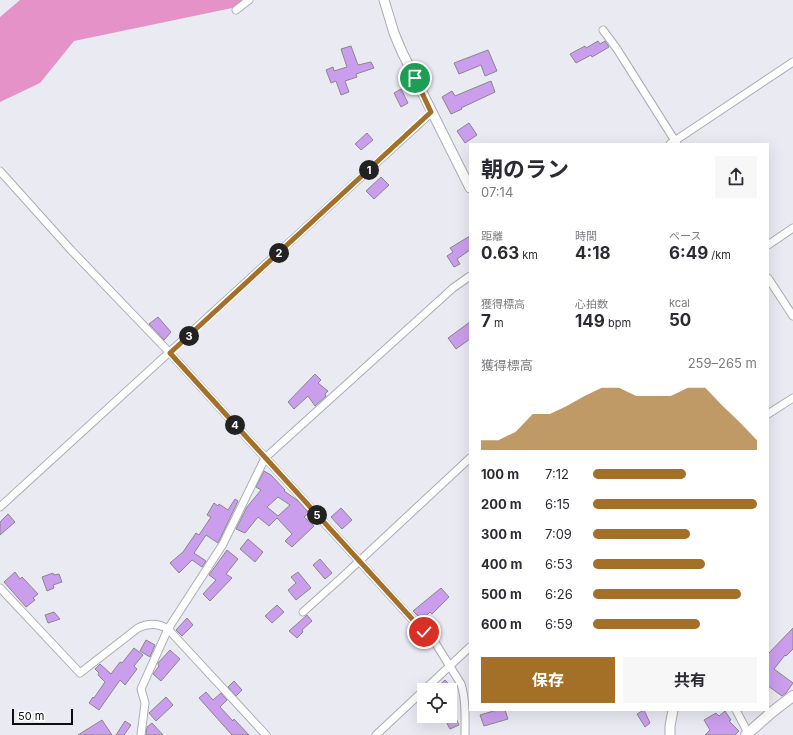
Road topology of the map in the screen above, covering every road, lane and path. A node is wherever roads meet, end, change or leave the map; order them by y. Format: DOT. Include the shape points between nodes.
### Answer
graph roads {
  1 [pos="249,0"];
  2 [pos="382,1"];
  3 [pos="236,10"];
  4 [pos="602,30"];
  5 [pos="793,62"];
  6 [pos="431,112"];
  7 [pos="674,143"];
  8 [pos="0,171"];
  9 [pos="469,186"];
  10 [pos="793,228"];
  11 [pos="769,244"];
  12 [pos="469,277"];
  13 [pos="769,280"];
  14 [pos="793,316"];
  15 [pos="170,353"];
  16 [pos="793,398"];
  17 [pos="769,413"];
  18 [pos="264,458"];
  19 [pos="469,459"];
  20 [pos="0,507"];
  21 [pos="359,561"];
  22 [pos="0,588"];
  23 [pos="303,612"];
  24 [pos="168,629"];
  25 [pos="469,648"];
  26 [pos="449,665"];
  27 [pos="466,690"];
  28 [pos="793,696"];
  29 [pos="673,711"];
  30 [pos="737,711"];
  31 [pos="750,733"];
  32 [pos="141,735"];
  33 [pos="266,735"];
  34 [pos="376,735"];
  35 [pos="465,735"];
  36 [pos="670,735"];
  1 -- 3 [label="street"];
  2 -- 6 [label="street"];
  4 -- 7 [label="street" via="617,49"];
  5 -- 7 [label="street"];
  6 -- 9 [label="street"];
  6 -- 15 [label="street"];
  8 -- 15 [label="street" via="71,250"];
  10 -- 11 [label="street"];
  12 -- 18 [label="street" via="453,288"];
  13 -- 14 [label="street"];
  15 -- 18 [label="street"];
  15 -- 20 [label="street"];
  16 -- 17 [label="street"];
  18 -- 21 [label="street"];
  18 -- 24 [label="street" via="222,544"];
  19 -- 21 [label="street"];
  21 -- 23 [label="street"];
  21 -- 26 [label="street" via="434,642"];
  22 -- 24 [label="street" via="80,673 138,628 153,624"];
  24 -- 32 [label="street" via="141,689 145,703"];
  24 -- 33 [label="street"];
  25 -- 26 [label="street"];
  26 -- 27 [label="street"];
  26 -- 34 [label="street"];
  27 -- 35 [label="street"];
  28 -- 31 [label="main road"];
  29 -- 36 [label="street"];
  30 -- 31 [label="street"];
}
